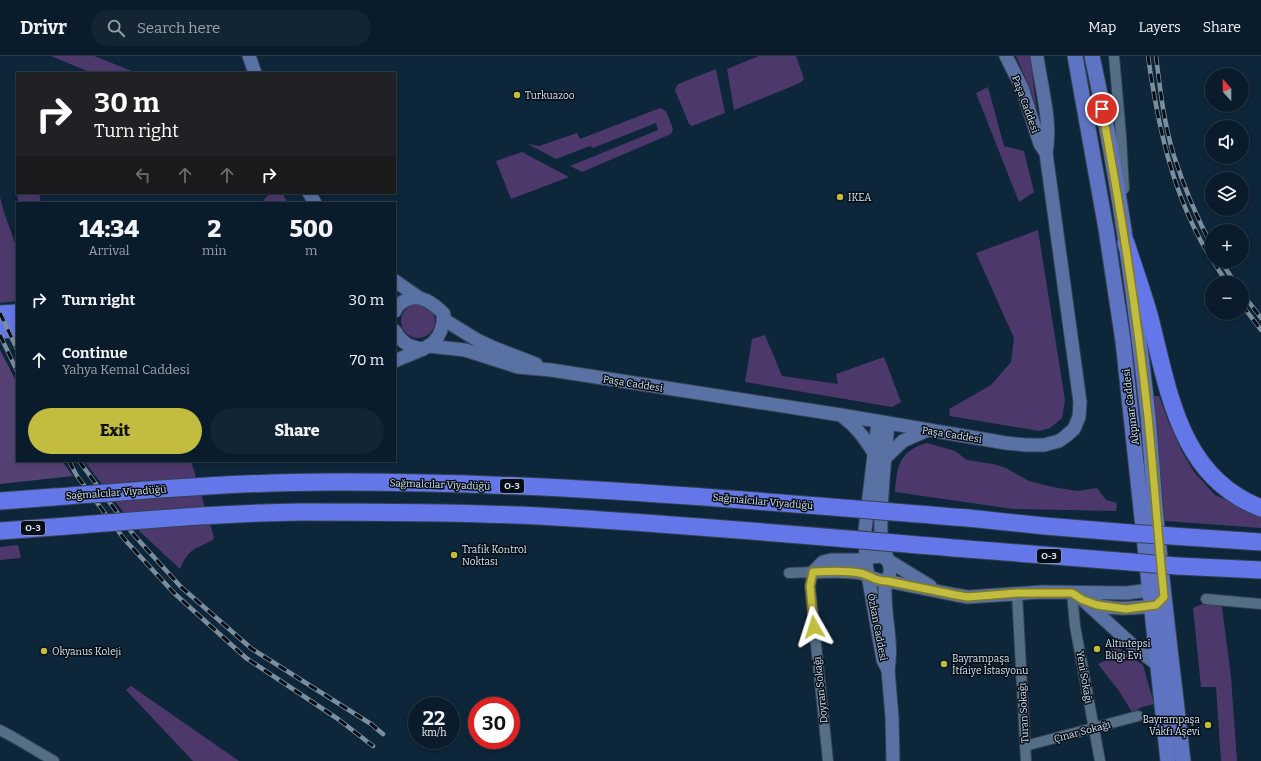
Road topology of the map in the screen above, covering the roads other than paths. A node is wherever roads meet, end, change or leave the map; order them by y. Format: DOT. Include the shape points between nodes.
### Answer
graph roads {
  1 [pos="249,56"];
  2 [pos="1006,56"];
  3 [pos="1037,56"];
  4 [pos="1075,56"];
  5 [pos="1092,56"];
  6 [pos="1114,56"];
  7 [pos="255,72"];
  8 [pos="1046,153"];
  9 [pos="1126,243"];
  10 [pos="396,282"];
  11 [pos="418,298"];
  12 [pos="396,309"];
  13 [pos="16,313"];
  14 [pos="0,314"];
  15 [pos="443,319"];
  16 [pos="16,329"];
  17 [pos="0,330"];
  18 [pos="396,332"];
  19 [pos="425,348"];
  20 [pos="396,361"];
  21 [pos="551,370"];
  22 [pos="841,415"];
  23 [pos="883,423"];
  24 [pos="928,430"];
  25 [pos="879,456"];
  26 [pos="0,502"];
  27 [pos="1261,508"];
  28 [pos="0,531"];
  29 [pos="1261,542"];
  30 [pos="866,560"];
  31 [pos="888,561"];
  32 [pos="1261,570"];
  33 [pos="813,572"];
  34 [pos="789,573"];
  35 [pos="869,576"];
  36 [pos="887,581"];
  37 [pos="1149,590"];
  38 [pos="938,591"];
  39 [pos="1017,593"];
  40 [pos="1077,596"];
  41 [pos="1164,597"];
  42 [pos="1206,599"];
  43 [pos="1261,604"];
  44 [pos="1151,606"];
  45 [pos="1157,664"];
  46 [pos="888,670"];
  47 [pos="1138,716"];
  48 [pos="1094,728"];
  49 [pos="0,730"];
  50 [pos="1025,746"];
  51 [pos="54,761"];
  52 [pos="828,761"];
  53 [pos="893,761"];
  54 [pos="1026,761"];
  55 [pos="1100,761"];
  56 [pos="1168,761"];
  57 [pos="1183,761"];
  1 -- 7 [label="main road"];
  2 -- 8 [label="main road, Paşa Caddesi" via="1022,88 1040,144"];
  3 -- 8 [label="main road, Paşa Caddesi" via="1047,116"];
  4 -- 37 [label="main road, Akpınar Caddesi" via="1123,341"];
  5 -- 9 [label="main road, Akpınar Caddesi"];
  6 -- 9 [label="street"];
  8 -- 24 [label="main road, Paşa Caddesi" via="1079,386 1079,417 1074,429 1059,440 1044,445 1006,443"];
  9 -- 27 [label="highway" via="1165,378 1180,425 1190,446 1207,472 1219,484 1246,502"];
  9 -- 41 [label="main road, Akpınar Caddesi" via="1147,410"];
  10 -- 11 [label="main road"];
  11 -- 12 [label="main road" via="408,299"];
  11 -- 15 [label="main road" via="428,300 437,307 444,314"];
  13 -- 14 [label="highway"];
  15 -- 19 [label="main road" via="437,340"];
  15 -- 21 [label="main road, Paşa Caddesi" via="477,340"];
  16 -- 17 [label="highway"];
  18 -- 19 [label="main road, Paşa Caddesi" via="404,343"];
  19 -- 20 [label="main road"];
  19 -- 21 [label="main road, Paşa Caddesi" via="465,350 518,367"];
  21 -- 22 [label="main road, Paşa Caddesi"];
  22 -- 23 [label="main road, Paşa Caddesi"];
  22 -- 25 [label="main road" via="854,425"];
  23 -- 24 [label="main road, Paşa Caddesi"];
  23 -- 25 [label="main road"];
  24 -- 25 [label="main road" via="903,441"];
  25 -- 30 [label="main road, Özkan Caddesi" via="865,530"];
  25 -- 31 [label="main road, Özkan Caddesi" via="881,534"];
  26 -- 29 [label="highway, Sağmalcılar Viyadüğü / O-3, bridge" via="186,487 320,482 454,484 709,497"];
  28 -- 32 [label="highway, O-3, bridge" via="193,517 292,513 536,516 1177,566"];
  30 -- 31 [label="main road" via="877,555"];
  30 -- 33 [label="main road" via="831,560 823,562"];
  30 -- 35 [label="main road, Özkan Caddesi"];
  31 -- 36 [label="main road, Özkan Caddesi" via="890,572"];
  31 -- 38 [label="main road"];
  33 -- 34 [label="street"];
  33 -- 35 [label="main road" via="848,572"];
  33 -- 52 [label="street, Doyran Sokağı" via="810,586"];
  35 -- 36 [label="main road"];
  35 -- 46 [label="main road, Özkan Caddesi" via="883,660"];
  36 -- 38 [label="main road"];
  36 -- 46 [label="main road, Özkan Caddesi" via="885,613 890,657"];
  37 -- 40 [label="main road"];
  37 -- 41 [label="main road"];
  37 -- 44 [label="main road, Akpınar Caddesi"];
  38 -- 39 [label="main road" via="968,597"];
  39 -- 40 [label="main road"];
  39 -- 50 [label="street, Turan Sokağı"];
  40 -- 44 [label="main road" via="1108,607 1126,609"];
  40 -- 45 [label="main road"];
  40 -- 48 [label="street, Yeni Sokağı" via="1075,626"];
  41 -- 44 [label="main road" via="1156,605"];
  41 -- 57 [label="main road, Akpınar Caddesi"];
  42 -- 43 [label="street"];
  44 -- 45 [label="main road, Akpınar Caddesi"];
  45 -- 56 [label="main road, Akpınar Caddesi"];
  46 -- 53 [label="main road, Özkan Caddesi"];
  47 -- 48 [label="street, Çınar Sokağı"];
  48 -- 50 [label="street, Çınar Sokağı"];
  48 -- 55 [label="street, Yeni Sokağı"];
  49 -- 51 [label="street"];
  50 -- 54 [label="street, Turan Sokağı"];
}
